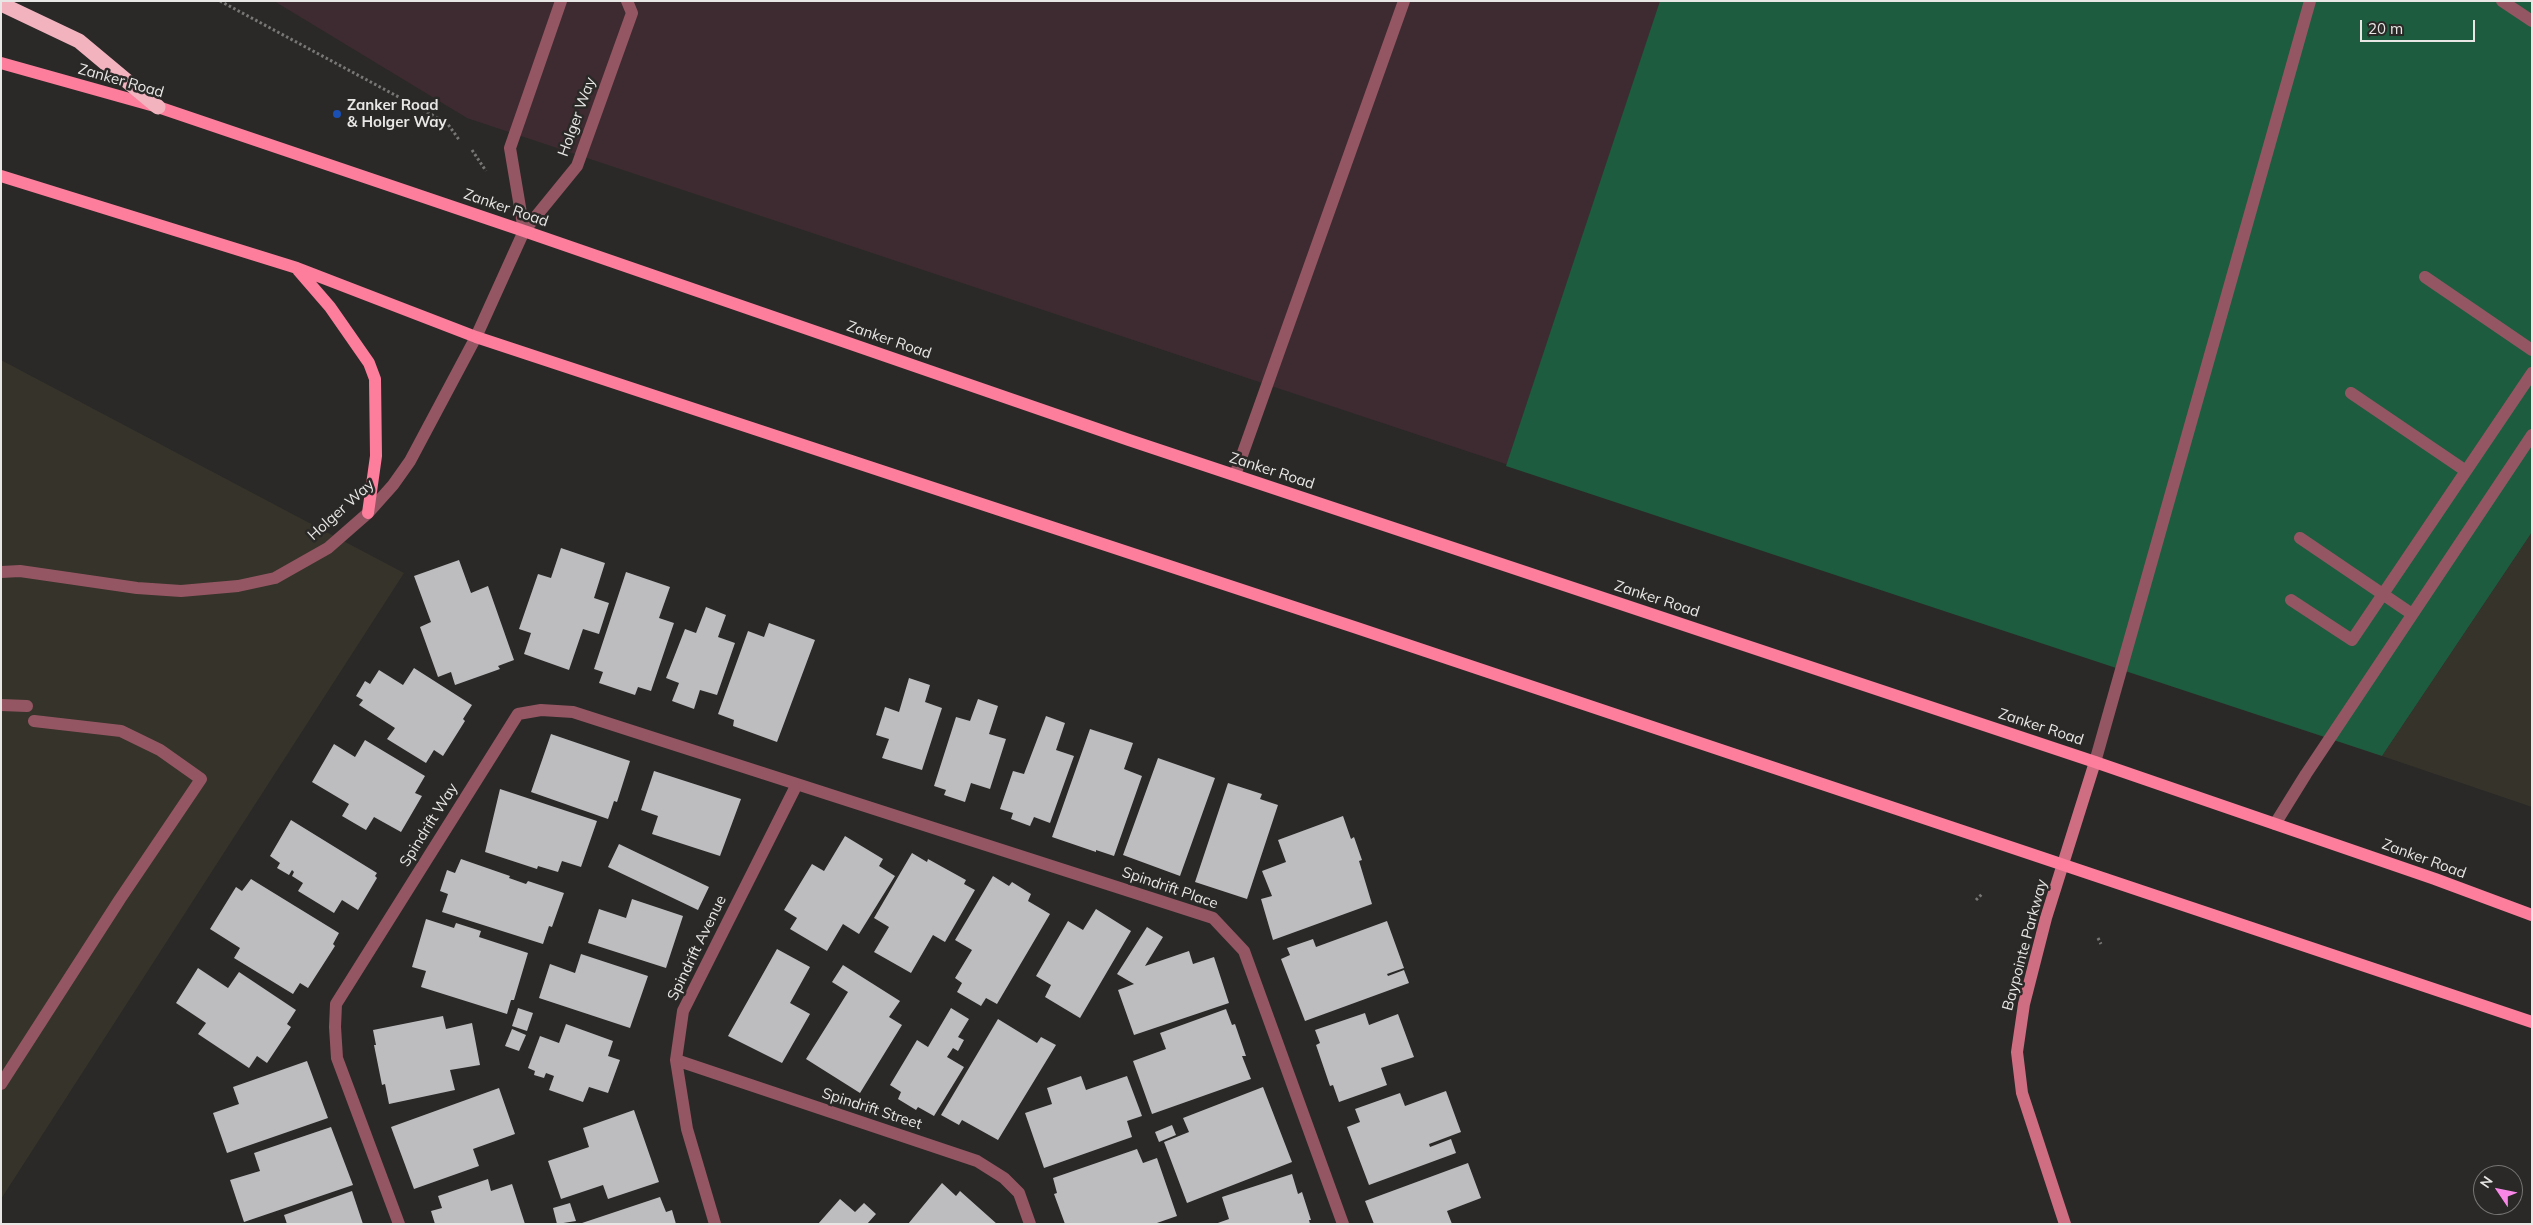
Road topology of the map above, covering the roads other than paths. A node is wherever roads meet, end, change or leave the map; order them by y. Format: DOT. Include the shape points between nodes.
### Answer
graph roads {
  1 [pos="561,1"];
  2 [pos="627,1"];
  3 [pos="1404,1"];
  4 [pos="2310,1"];
  5 [pos="2502,1"];
  6 [pos="1,4"];
  7 [pos="2532,21"];
  8 [pos="1,63"];
  9 [pos="158,108"];
  10 [pos="1,176"];
  11 [pos="524,231"];
  12 [pos="297,268"];
  13 [pos="2425,277"];
  14 [pos="476,337"];
  15 [pos="2532,350"];
  16 [pos="2532,372"];
  17 [pos="2351,393"];
  18 [pos="2532,435"];
  19 [pos="2466,471"];
  20 [pos="1235,475"];
  21 [pos="368,513"];
  22 [pos="2300,538"];
  23 [pos="1,572"];
  24 [pos="2383,595"];
  25 [pos="2291,600"];
  26 [pos="2412,614"];
  27 [pos="1,706"];
  28 [pos="27,706"];
  29 [pos="34,721"];
  30 [pos="2095,762"];
  31 [pos="797,784"];
  32 [pos="2275,824"];
  33 [pos="2063,867"];
  34 [pos="2532,915"];
  35 [pos="2532,1022"];
  36 [pos="676,1060"];
  37 [pos="1,1084"];
  38 [pos="399,1224"];
  39 [pos="715,1224"];
  40 [pos="1030,1224"];
  41 [pos="1344,1224"];
  42 [pos="2065,1224"];
  1 -- 11 [label="street" via="510,148"];
  2 -- 11 [label="street, Holger Way" via="632,12 577,166"];
  3 -- 20 [label="street"];
  4 -- 30 [label="street"];
  5 -- 7 [label="street"];
  6 -- 9 [label="highway" via="80,41"];
  8 -- 9 [label="main road, Zanker Road"];
  9 -- 11 [label="main road, Zanker Road"];
  10 -- 12 [label="main road"];
  11 -- 14 [label="street, Holger Way"];
  11 -- 20 [label="main road, Zanker Road"];
  12 -- 14 [label="main road"];
  12 -- 21 [label="main road" via="330,307 369,363 375,379 376,456"];
  13 -- 15 [label="street"];
  14 -- 21 [label="street, Holger Way" via="410,461"];
  14 -- 33 [label="main road" via="1375,634"];
  16 -- 19 [label="street"];
  17 -- 19 [label="street"];
  18 -- 26 [label="street"];
  19 -- 24 [label="street"];
  20 -- 30 [label="main road, Zanker Road"];
  21 -- 23 [label="street, Holger Way" via="328,548 276,578 238,586 181,591 54,578 20,571"];
  22 -- 24 [label="street"];
  24 -- 25 [label="street" via="2352,640"];
  24 -- 26 [label="street"];
  26 -- 32 [label="street"];
  27 -- 28 [label="street"];
  29 -- 37 [label="street" via="121,731 160,750 202,778"];
  30 -- 32 [label="main road, Zanker Road"];
  30 -- 33 [label="main road, Baypointe Parkway"];
  31 -- 36 [label="street, Spindrift Avenue" via="683,1011"];
  31 -- 38 [label="street, Spindrift Way" via="573,712 541,710 518,714 336,1004 337,1058"];
  31 -- 41 [label="street, Spindrift Place" via="1213,918 1244,951"];
  32 -- 34 [label="main road, Zanker Road"];
  33 -- 35 [label="main road"];
  33 -- 42 [label="main road, Baypointe Parkway" via="2024,1004 2017,1052 2022,1093"];
  36 -- 39 [label="street, Spindrift Avenue" via="687,1129"];
  36 -- 40 [label="street, Spindrift Street" via="977,1161 1004,1178 1019,1193"];
}
